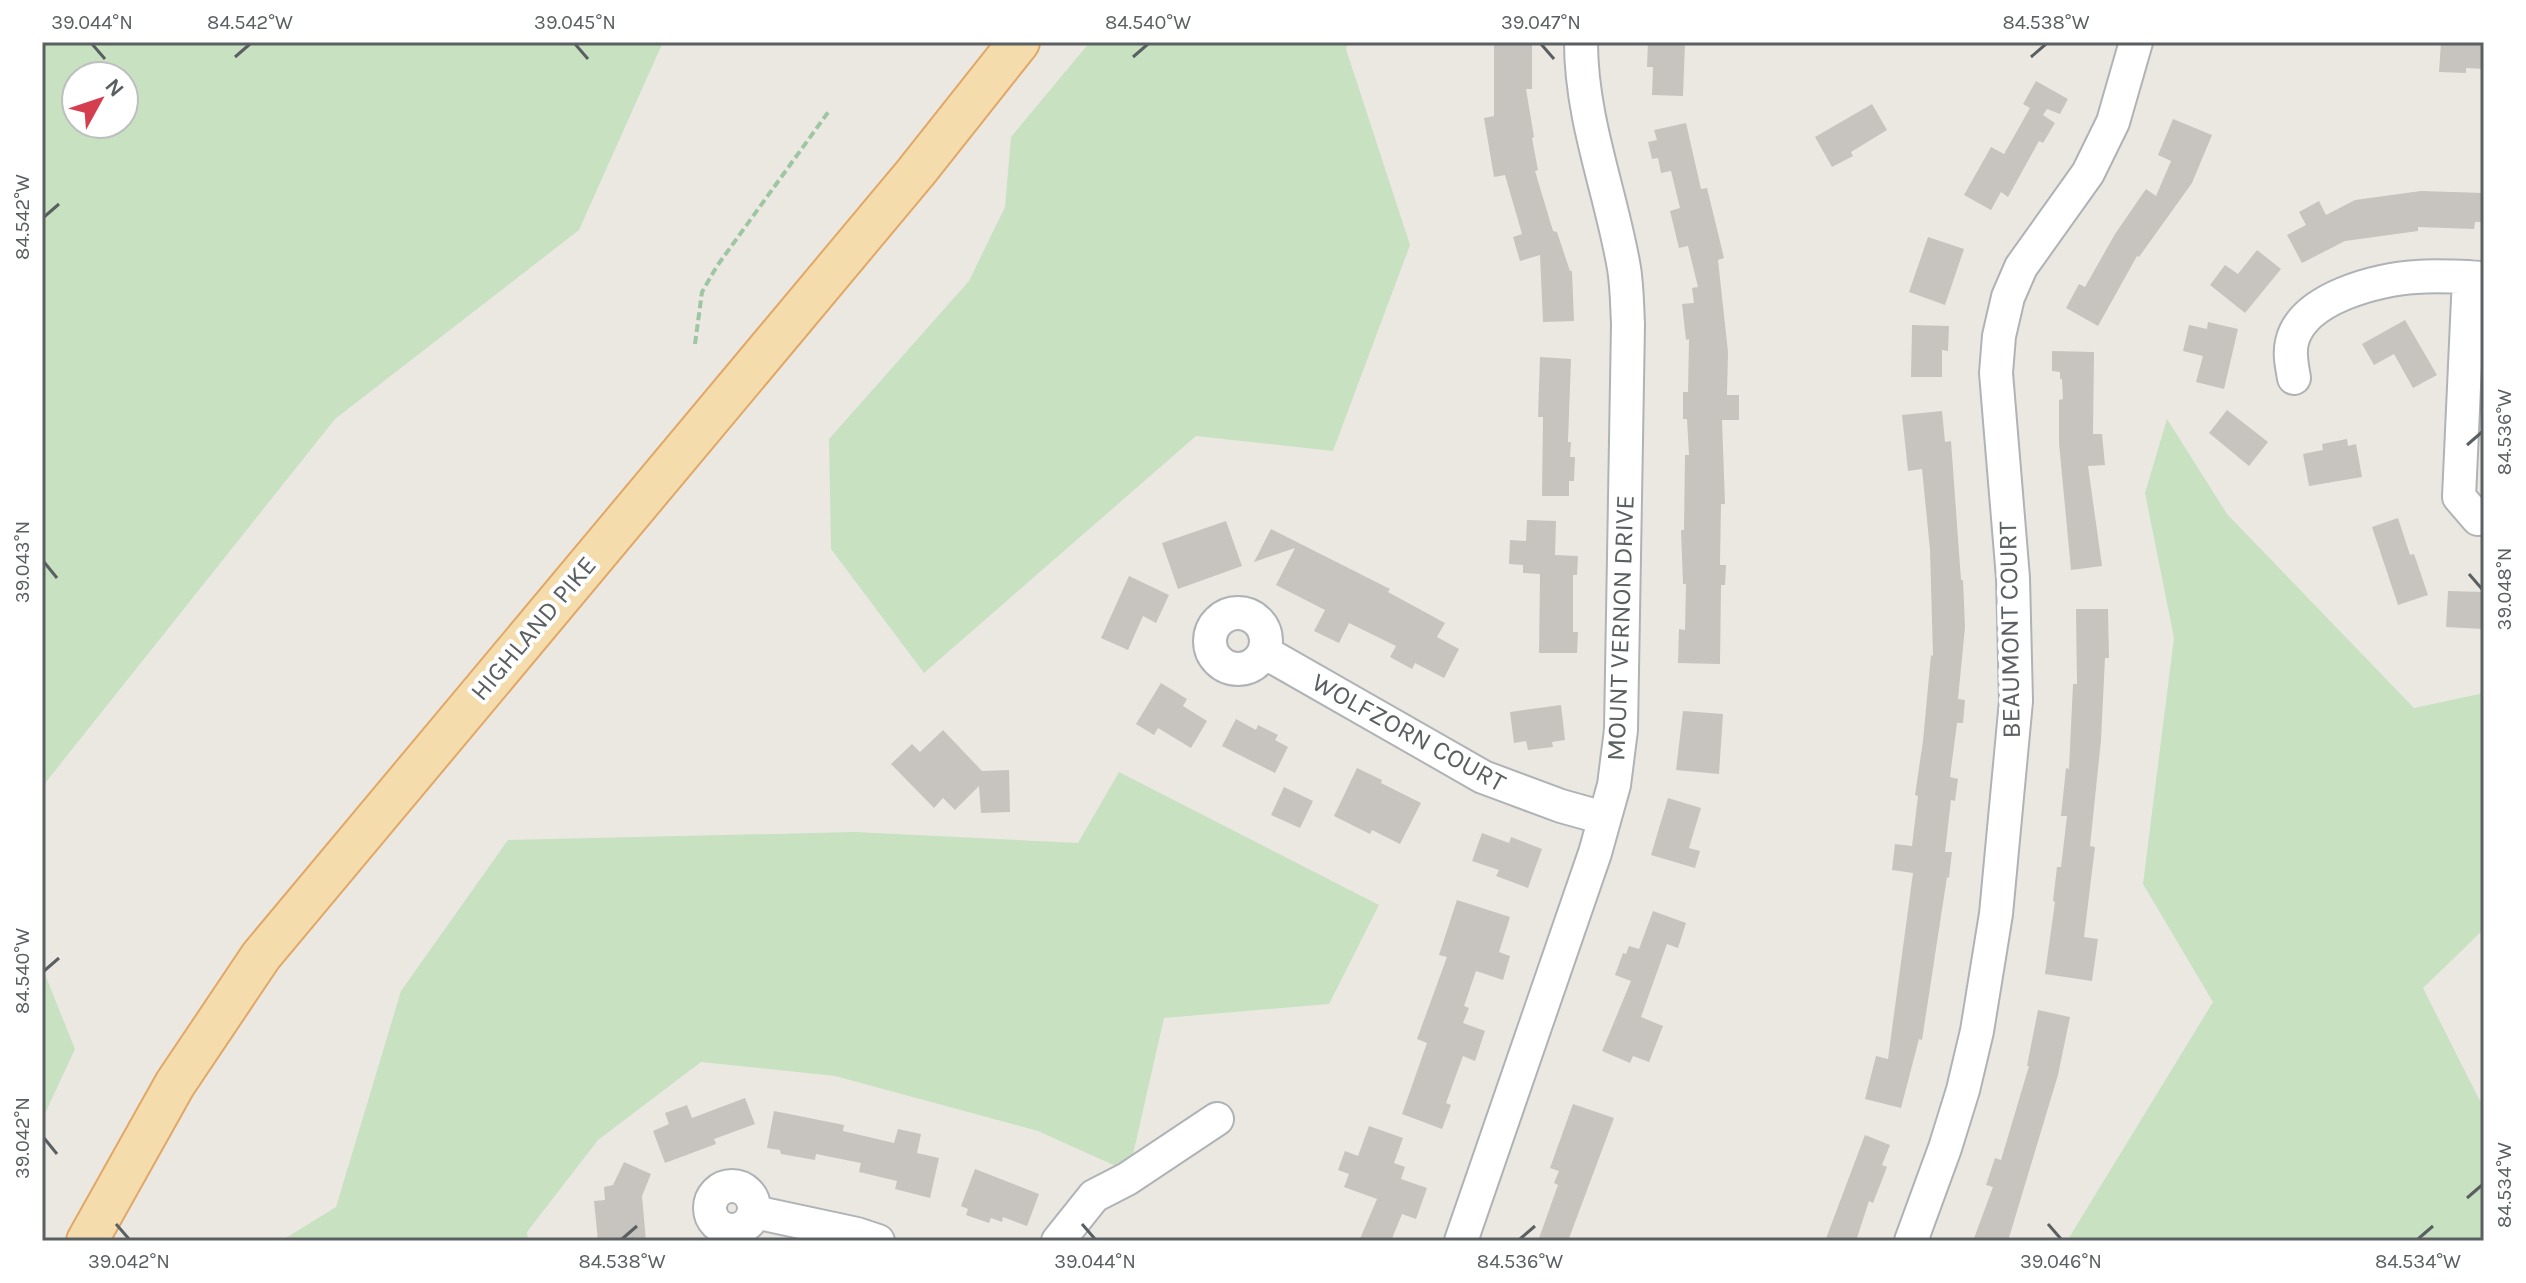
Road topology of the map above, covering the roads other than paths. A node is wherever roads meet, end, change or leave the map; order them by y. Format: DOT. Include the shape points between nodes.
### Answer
graph roads {
  1 [pos="1019,42"];
  2 [pos="1581,42"];
  3 [pos="2136,42"];
  4 [pos="2476,278"];
  5 [pos="2294,378"];
  6 [pos="2478,519"];
  7 [pos="1264,652"];
  8 [pos="1604,818"];
  9 [pos="1217,1119"];
  10 [pos="754,1212"];
  11 [pos="87,1241"];
  12 [pos="878,1241"];
  13 [pos="1058,1241"];
  14 [pos="1461,1241"];
  15 [pos="1911,1241"];
  1 -- 11 [label="main road, HIGHLAND PIKE" via="261,956 175,1084"];
  2 -- 8 [label="street, MOUNT VERNON DRIVE" via="1589,124 1624,269 1628,324 1621,730"];
  3 -- 15 [label="street, BEAUMONT COURT" via="2113,122 2088,173 2021,267 1999,336 1996,373 2013,578 2016,701 1999,884 1963,1090"];
  4 -- 5 [label="street" via="2394,279 2325,302 2295,332"];
  4 -- 6 [label="street" via="2459,497"];
  7 -- 8 [label="street, WOLFZORN COURT" via="1483,777"];
  8 -- 14 [label="street, MOUNT VERNON DRIVE"];
  9 -- 13 [label="street" via="1094,1196"];
  10 -- 12 [label="street"];
}
